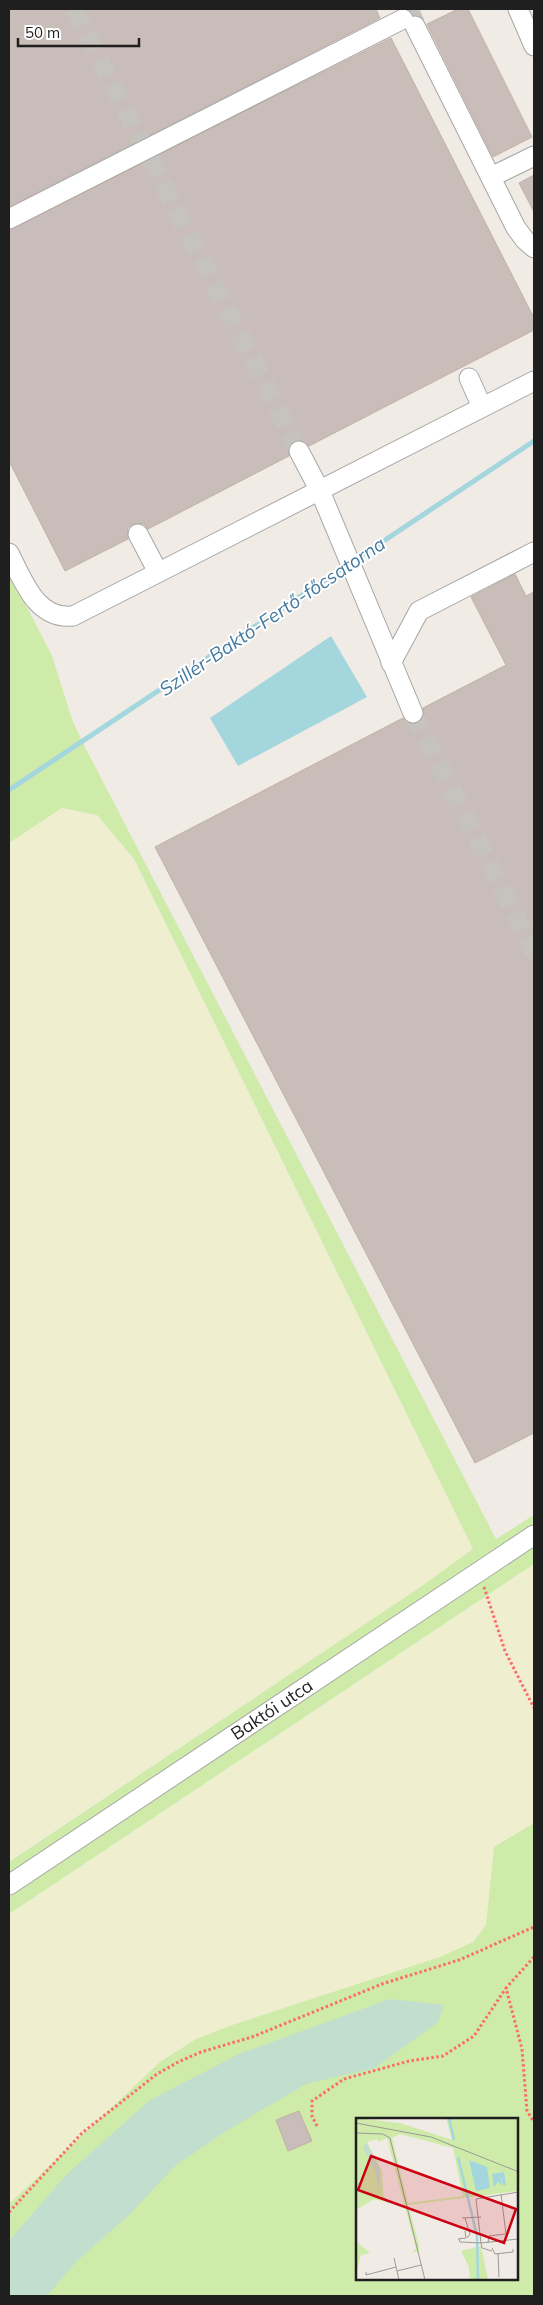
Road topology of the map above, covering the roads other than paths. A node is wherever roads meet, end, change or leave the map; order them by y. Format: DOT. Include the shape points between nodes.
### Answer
graph roads {
  1 [pos="518,9"];
  2 [pos="407,16"];
  3 [pos="534,46"];
  4 [pos="534,156"];
  5 [pos="491,177"];
  6 [pos="9,219"];
  7 [pos="534,248"];
  8 [pos="469,378"];
  9 [pos="534,381"];
  10 [pos="482,407"];
  11 [pos="299,451"];
  12 [pos="320,491"];
  13 [pos="138,534"];
  14 [pos="534,552"];
  15 [pos="9,553"];
  16 [pos="158,572"];
  17 [pos="391,662"];
  18 [pos="413,713"];
  19 [pos="534,1535"];
  20 [pos="9,1885"];
  1 -- 3 [label="street"];
  2 -- 5 [label="street"];
  2 -- 6 [label="street"];
  4 -- 5 [label="street"];
  5 -- 7 [label="street" via="516,228"];
  8 -- 10 [label="street"];
  9 -- 10 [label="street"];
  10 -- 12 [label="street"];
  11 -- 12 [label="street"];
  12 -- 16 [label="street"];
  12 -- 17 [label="street"];
  13 -- 16 [label="street"];
  14 -- 17 [label="street" via="419,611"];
  15 -- 16 [label="street" via="35,600 57,616 73,616"];
  17 -- 18 [label="street"];
  19 -- 20 [label="street, Baktói utca"];
}
